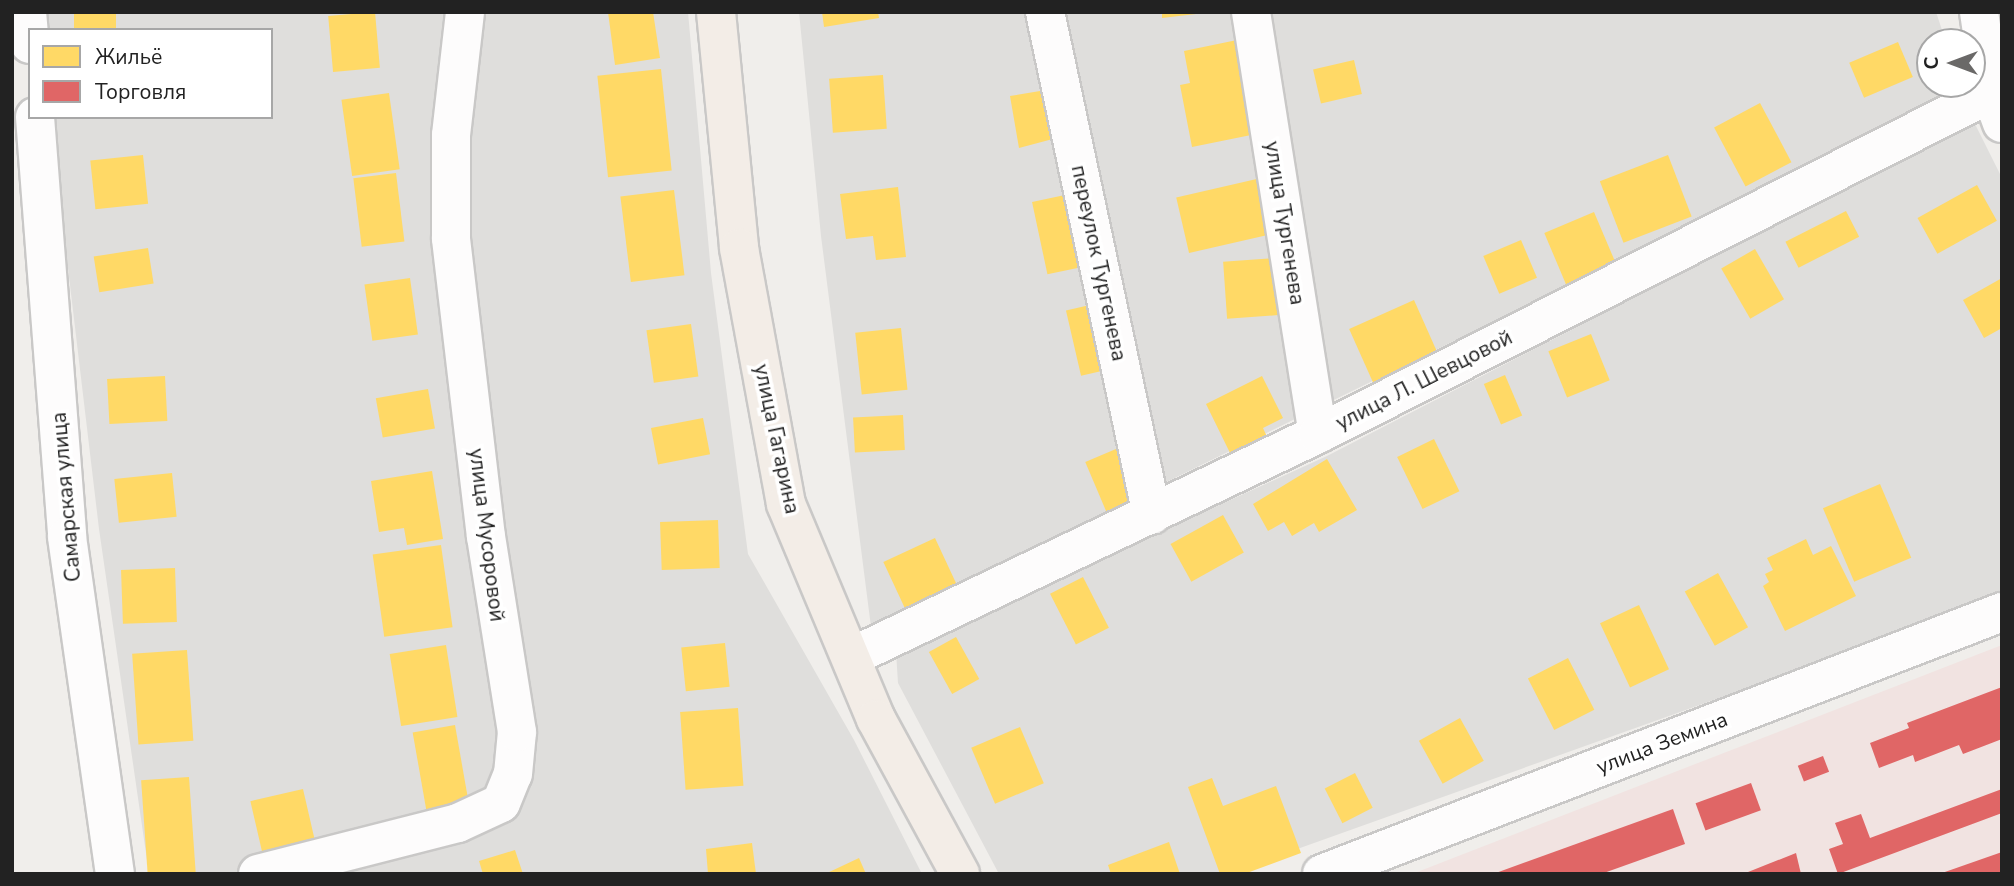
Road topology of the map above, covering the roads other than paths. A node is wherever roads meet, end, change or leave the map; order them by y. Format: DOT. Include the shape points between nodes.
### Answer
graph roads {
  1 [pos="465,12"];
  2 [pos="716,12"];
  3 [pos="1045,12"];
  4 [pos="1251,12"];
  5 [pos="1979,12"];
  6 [pos="1997,108"];
  7 [pos="35,119"];
  8 [pos="1318,434"];
  9 [pos="1152,515"];
  10 [pos="2002,612"];
  11 [pos="852,657"];
  12 [pos="115,874"];
  13 [pos="258,874"];
  14 [pos="960,874"];
  15 [pos="1322,874"];
  1 -- 13 [label="street, улица Мусоровой" via="451,135 451,238 486,537 517,732 513,774 500,803 458,823"];
  2 -- 11 [label="main road, улица Гагарина" via="739,248 786,504"];
  3 -- 9 [label="street, переулок Тургенева"];
  4 -- 8 [label="street, улица Тургенева"];
  5 -- 6 [label="street"];
  6 -- 8 [label="street, улица Л. Шевцовой"];
  7 -- 12 [label="street, Самарская улица" via="67,537"];
  8 -- 9 [label="street, улица Л. Шевцовой"];
  9 -- 11 [label="street, улица Л. Шевцовой"];
  10 -- 15 [label="street, улица Земина"];
  11 -- 14 [label="main road, улица Гагарина" via="876,719"];
}
